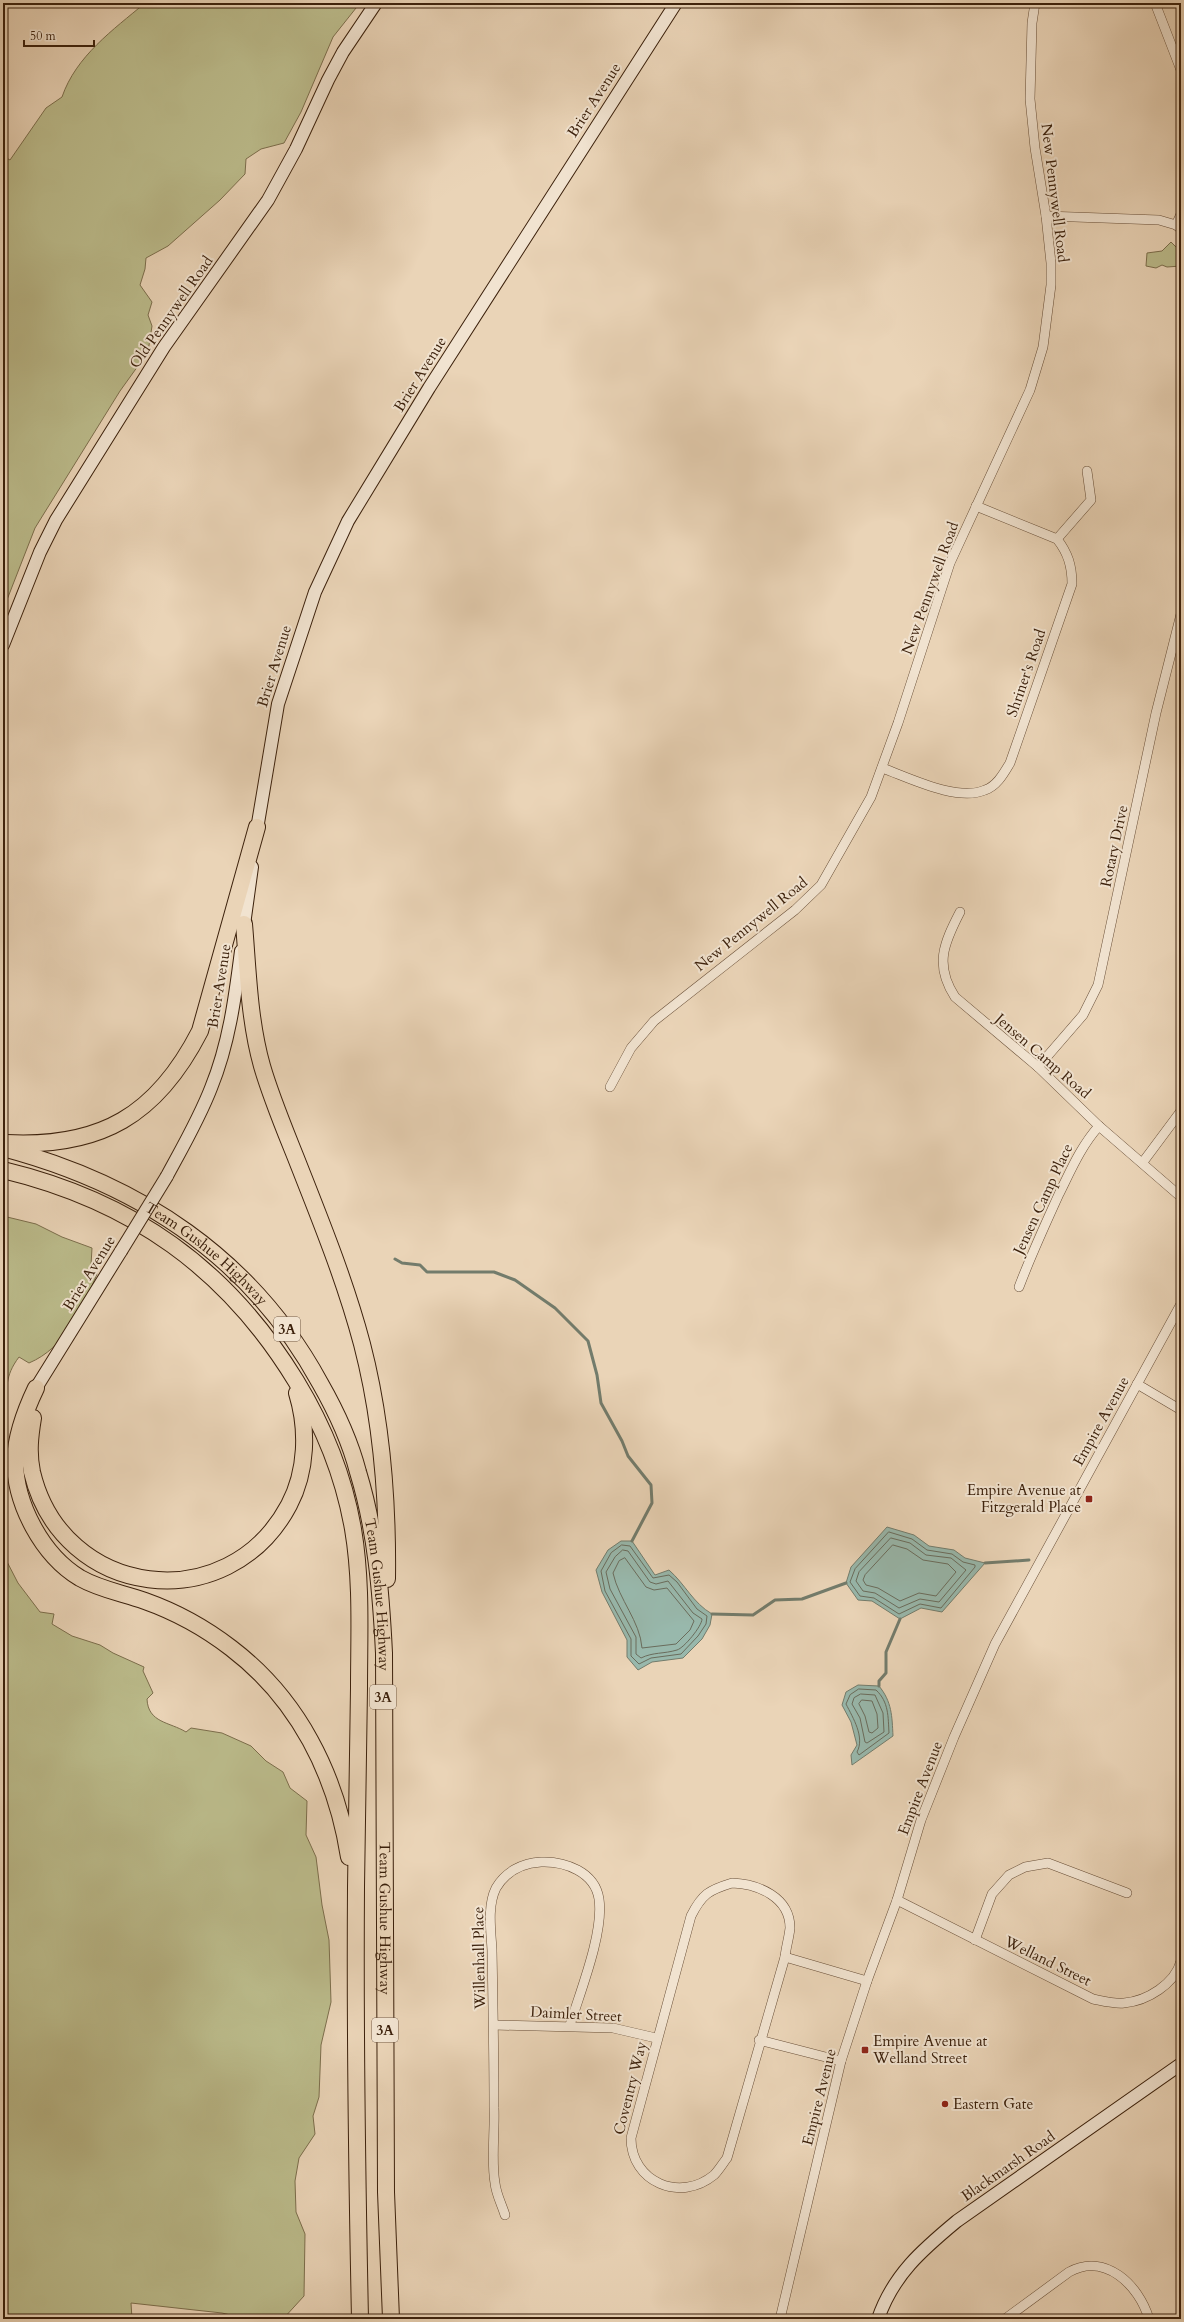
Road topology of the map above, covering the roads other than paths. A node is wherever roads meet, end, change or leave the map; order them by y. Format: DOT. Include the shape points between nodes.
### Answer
graph roads {
  1 [pos="376,3"];
  2 [pos="676,3"];
  3 [pos="1035,3"];
  4 [pos="1155,3"];
  5 [pos="1181,70"];
  6 [pos="1181,214"];
  7 [pos="1046,216"];
  8 [pos="1178,227"];
  9 [pos="1087,471"];
  10 [pos="976,506"];
  11 [pos="1057,539"];
  12 [pos="1181,614"];
  13 [pos="3,645"];
  14 [pos="882,768"];
  15 [pos="257,827"];
  16 [pos="960,912"];
  17 [pos="244,924"];
  18 [pos="1038,1067"];
  19 [pos="610,1087"];
  20 [pos="1181,1111"];
  21 [pos="1098,1126"];
  22 [pos="3,1143"];
  23 [pos="3,1148"];
  24 [pos="1143,1162"];
  25 [pos="3,1170"];
  26 [pos="1181,1197"];
  27 [pos="1019,1287"];
  28 [pos="1181,1304"];
  29 [pos="288,1368"];
  30 [pos="1137,1384"];
  31 [pos="36,1388"];
  32 [pos="1181,1410"];
  33 [pos="384,1653"];
  34 [pos="1127,1893"];
  35 [pos="897,1900"];
  36 [pos="356,1902"];
  37 [pos="975,1940"];
  38 [pos="785,1956"];
  39 [pos="1181,1961"];
  40 [pos="867,1981"];
  41 [pos="570,2025"];
  42 [pos="494,2026"];
  43 [pos="656,2038"];
  44 [pos="759,2040"];
  45 [pos="841,2061"];
  46 [pos="1181,2064"];
  47 [pos="505,2215"];
  48 [pos="359,2315"];
  49 [pos="391,2319"];
  50 [pos="780,2319"];
  51 [pos="878,2319"];
  52 [pos="1005,2319"];
  53 [pos="1149,2319"];
  1 -- 13 [label="main road, Old Pennywell Road" via="332,73 296,149 268,200 164,347 56,520 40,552"];
  2 -- 15 [label="main road, Brier Avenue" via="348,521 315,592 278,704"];
  3 -- 7 [label="street, New Pennywell Road" via="1031,30 1030,99 1034,148"];
  4 -- 5 [label="street"];
  6 -- 8 [label="street"];
  7 -- 8 [label="street" via="1158,220"];
  7 -- 10 [label="street, New Pennywell Road" via="1051,285 1043,347 1030,390"];
  9 -- 11 [label="street" via="1091,500"];
  10 -- 11 [label="street"];
  10 -- 14 [label="street, New Pennywell Road" via="950,563"];
  11 -- 14 [label="street, Shriner's Road" via="1070,560 1072,584 1010,763 1000,778 986,790 966,794 950,792"];
  12 -- 18 [label="street, Rotary Drive" via="1156,713 1098,985 1083,1015"];
  14 -- 19 [label="street, New Pennywell Road" via="871,797 821,885 795,910 654,1021 631,1048"];
  15 -- 17 [label="main road, Brier Avenue"];
  15 -- 22 [label="highway" via="200,1031 185,1060 166,1084 143,1107 108,1129 63,1142"];
  16 -- 18 [label="street, Jensen Camp Road" via="946,939 942,958 948,987 967,1009"];
  17 -- 31 [label="main road, Brier Avenue, bridge" via="236,998 211,1088 167,1176"];
  17 -- 33 [label="highway" via="254,1027 262,1064 273,1100 342,1279 362,1343 378,1418 387,1528"];
  18 -- 21 [label="street, Jensen Camp Road"];
  20 -- 24 [label="street"];
  21 -- 24 [label="street, Jensen Camp Road"];
  21 -- 27 [label="street, Jensen Camp Place" via="1074,1162"];
  23 -- 33 [label="highway, Team Gushue Highway / 3A" via="67,1167 101,1181 157,1211 191,1233 252,1288 292,1337 332,1405 358,1470 368,1506 374,1544"];
  24 -- 26 [label="street, Jensen Camp Road"];
  25 -- 29 [label="highway, Team Gushue Highway / 3A" via="79,1194 110,1207 175,1247 204,1269 243,1307"];
  28 -- 30 [label="street, Empire Avenue"];
  29 -- 31 [label="highway" via="298,1395 304,1440 300,1478 290,1504 271,1533 256,1548 216,1572 192,1579 146,1579 103,1567 71,1542 57,1526 38,1490 32,1470 30,1436"];
  29 -- 36 [label="highway, Team Gushue Highway / 3A" via="315,1416 332,1454 353,1529 360,1612"];
  30 -- 32 [label="street"];
  30 -- 35 [label="street, Empire Avenue" via="995,1644 954,1736 921,1820"];
  31 -- 36 [label="highway" via="20,1428 15,1460 23,1500 37,1534 63,1564 79,1577 103,1589 144,1601 189,1621 231,1648 274,1687 308,1735 334,1794 345,1831"];
  33 -- 49 [label="highway, Team Gushue Highway / 3A" via="386,2192"];
  34 -- 37 [label="street" via="1048,1863 1025,1867 1009,1875 992,1894"];
  35 -- 37 [label="street, Welland Street"];
  35 -- 40 [label="street, Empire Avenue"];
  36 -- 48 [label="highway, Team Gushue Highway / 3A"];
  37 -- 39 [label="street, Welland Street" via="1093,1999 1109,2003 1125,2003 1147,1996 1168,1983"];
  38 -- 40 [label="street"];
  38 -- 43 [label="street, Coventry Way" via="790,1928 787,1913 779,1901 758,1887 745,1883 732,1883 713,1889 699,1899 691,1916"];
  38 -- 44 [label="street, Coventry Way"];
  40 -- 45 [label="street, Empire Avenue"];
  41 -- 42 [label="street, Daimler Street"];
  41 -- 42 [label="street, Willenhall Place" via="594,1946 600,1912 599,1898 585,1875 557,1861 517,1867 506,1875 496,1888 490,1910"];
  41 -- 43 [label="street, Daimler Street" via="613,2028"];
  42 -- 47 [label="street, Willenhall Place" via="495,2183"];
  43 -- 44 [label="street, Coventry Way" via="631,2138 631,2150 636,2163 654,2182 676,2188 688,2188 714,2175 727,2158"];
  44 -- 45 [label="street"];
  45 -- 50 [label="street, Empire Avenue"];
  46 -- 51 [label="main road, Blackmarsh Road" via="957,2221 922,2250 901,2274"];
  52 -- 53 [label="street" via="1070,2272 1080,2267 1091,2266 1108,2268 1118,2274 1143,2305"];
}
